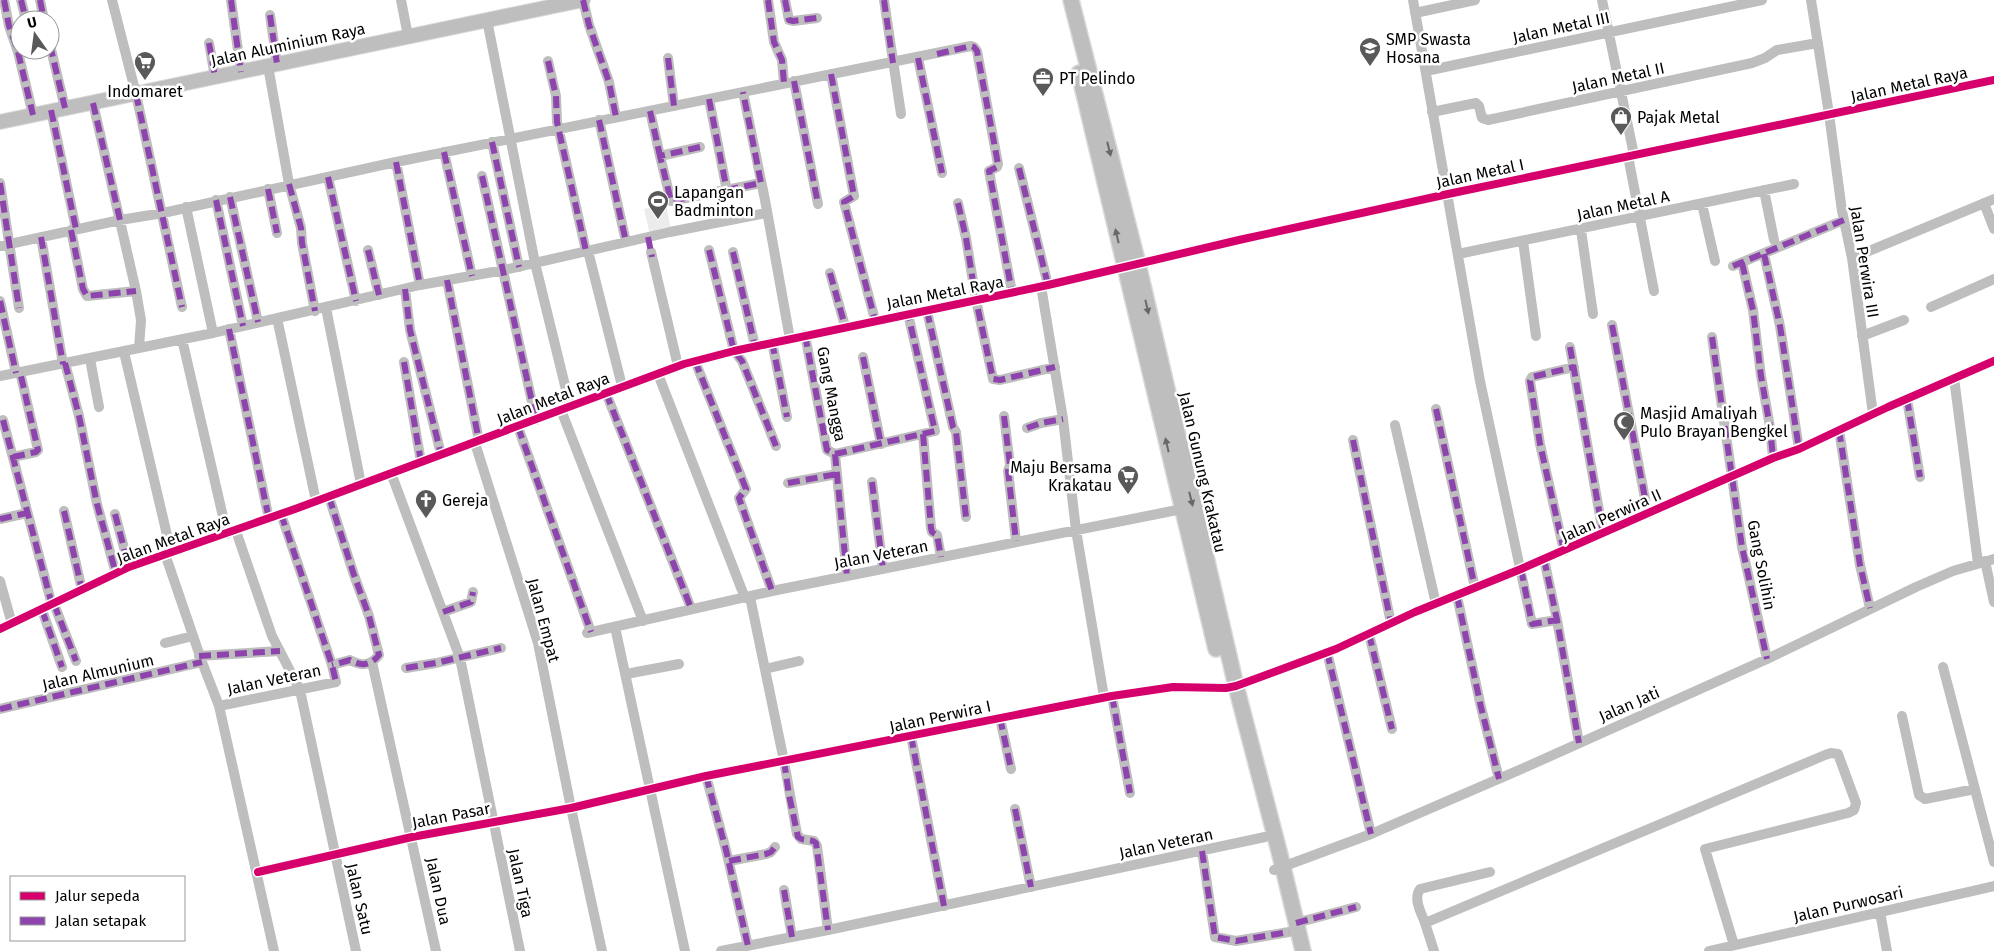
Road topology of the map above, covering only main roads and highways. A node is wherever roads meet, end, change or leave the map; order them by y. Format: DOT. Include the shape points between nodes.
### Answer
graph roads {
  1 [pos="583,0"];
  2 [pos="1062,0"];
  3 [pos="1071,0"];
  4 [pos="0,122"];
  5 [pos="1131,266"];
  6 [pos="1231,687"];
  7 [pos="1278,868"];
  8 [pos="1293,927"];
  9 [pos="1294,951"];
  10 [pos="1303,951"];
  1 -- 4 [label="main road, Jalan Aluminium Raya"];
  5 -- 2 [label="highway, Jalan Gunung Krakatau, one-way"];
  3 -- 5 [label="highway, Jalan Gunung Krakatau, one-way"];
  5 -- 6 [label="highway, Jalan Gunung Krakatau, one-way"];
  6 -- 5 [label="highway, Jalan Gunung Krakatau, one-way" via="1182,508"];
  6 -- 7 [label="highway, Jalan Gunung Krakatau"];
  6 -- 7 [label="highway, Jalan Gunung Krakatau" via="1265,837"];
  7 -- 8 [label="highway, Jalan Gunung Krakatau"];
  8 -- 9 [label="highway, Jalan Gunung Krakatau"];
  8 -- 10 [label="highway, Jalan Gunung Krakatau"];
}
